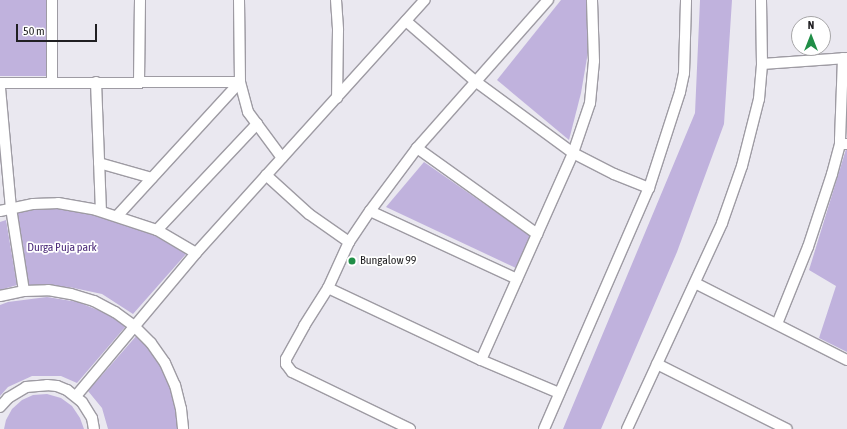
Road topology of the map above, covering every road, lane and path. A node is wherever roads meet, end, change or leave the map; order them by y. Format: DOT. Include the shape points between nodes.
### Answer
graph roads {
  1 [pos="52,0"];
  2 [pos="140,0"];
  3 [pos="239,0"];
  4 [pos="336,0"];
  5 [pos="425,0"];
  6 [pos="548,0"];
  7 [pos="592,0"];
  8 [pos="686,0"];
  9 [pos="761,0"];
  10 [pos="406,21"];
  11 [pos="845,58"];
  12 [pos="762,64"];
  13 [pos="475,81"];
  14 [pos="52,82"];
  15 [pos="96,82"];
  16 [pos="139,82"];
  17 [pos="240,82"];
  18 [pos="0,83"];
  19 [pos="0,88"];
  20 [pos="336,98"];
  21 [pos="257,124"];
  22 [pos="844,144"];
  23 [pos="417,148"];
  24 [pos="573,153"];
  25 [pos="282,158"];
  26 [pos="99,163"];
  27 [pos="266,175"];
  28 [pos="152,178"];
  29 [pos="649,188"];
  30 [pos="11,208"];
  31 [pos="0,211"];
  32 [pos="101,211"];
  33 [pos="370,211"];
  34 [pos="118,216"];
  35 [pos="157,230"];
  36 [pos="537,234"];
  37 [pos="349,242"];
  38 [pos="196,253"];
  39 [pos="517,279"];
  40 [pos="695,283"];
  41 [pos="328,288"];
  42 [pos="24,291"];
  43 [pos="0,296"];
  44 [pos="777,324"];
  45 [pos="134,326"];
  46 [pos="480,360"];
  47 [pos="847,360"];
  48 [pos="657,364"];
  49 [pos="559,392"];
  50 [pos="76,396"];
  51 [pos="0,407"];
  52 [pos="94,429"];
  53 [pos="183,429"];
  54 [pos="410,429"];
  55 [pos="544,429"];
  56 [pos="627,429"];
  57 [pos="787,429"];
  1 -- 14 [label="street"];
  2 -- 16 [label="street"];
  3 -- 17 [label="street"];
  4 -- 20 [label="street"];
  5 -- 10 [label="street"];
  6 -- 13 [label="street"];
  7 -- 24 [label="street" via="594,61 590,103"];
  8 -- 29 [label="street" via="684,73"];
  9 -- 12 [label="street"];
  10 -- 13 [label="street"];
  10 -- 20 [label="street"];
  11 -- 12 [label="street"];
  11 -- 22 [label="street"];
  12 -- 40 [label="street" via="759,99 742,166 722,223"];
  13 -- 23 [label="street"];
  13 -- 24 [label="street"];
  14 -- 15 [label="street"];
  14 -- 18 [label="street"];
  15 -- 16 [label="street"];
  15 -- 26 [label="street"];
  16 -- 17 [label="street"];
  17 -- 21 [label="street" via="248,112"];
  17 -- 28 [label="street"];
  19 -- 30 [label="street"];
  20 -- 25 [label="street"];
  21 -- 25 [label="street"];
  21 -- 35 [label="street"];
  22 -- 44 [label="street" via="808,247"];
  23 -- 33 [label="street"];
  23 -- 36 [label="street"];
  24 -- 29 [label="street"];
  24 -- 36 [label="street"];
  25 -- 27 [label="street"];
  26 -- 28 [label="street"];
  26 -- 32 [label="street"];
  27 -- 37 [label="street" via="309,214"];
  27 -- 38 [label="street"];
  28 -- 34 [label="street"];
  29 -- 49 [label="street"];
  30 -- 31 [label="street"];
  30 -- 32 [label="street" via="58,203"];
  30 -- 42 [label="street"];
  32 -- 34 [label="street"];
  33 -- 37 [label="street"];
  33 -- 39 [label="street"];
  34 -- 35 [label="street"];
  35 -- 38 [label="street"];
  36 -- 39 [label="street"];
  37 -- 41 [label="street"];
  38 -- 45 [label="street"];
  39 -- 46 [label="street"];
  40 -- 44 [label="street"];
  40 -- 48 [label="street"];
  41 -- 46 [label="street"];
  41 -- 54 [label="street" via="304,326 286,359 286,364 292,372"];
  42 -- 43 [label="street"];
  42 -- 45 [label="street" via="48,290 94,301"];
  44 -- 47 [label="street"];
  45 -- 50 [label="street"];
  45 -- 53 [label="street" via="151,343 165,363 175,385"];
  46 -- 49 [label="street"];
  48 -- 56 [label="street" via="642,407"];
  48 -- 57 [label="street"];
  49 -- 55 [label="street"];
  50 -- 51 [label="street" via="57,386 36,385 16,392"];
  50 -- 52 [label="street" via="88,410"];
}
